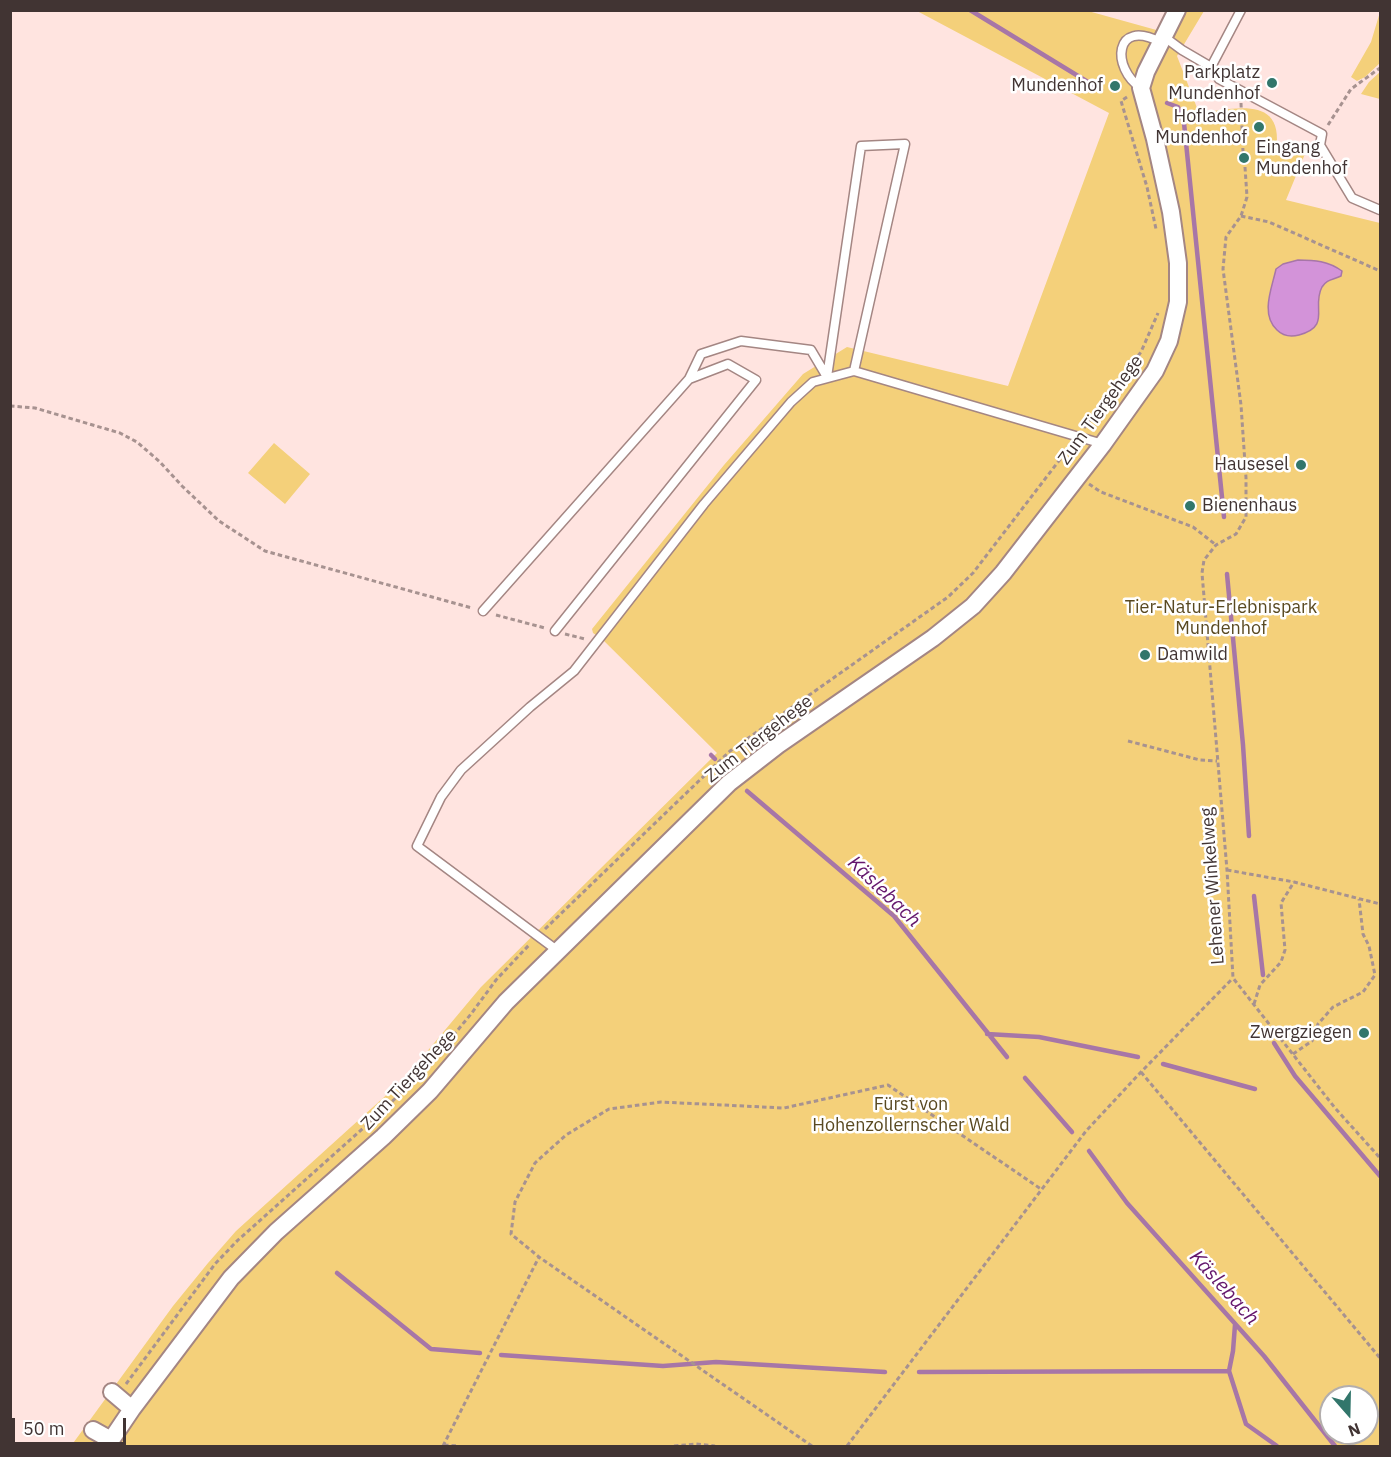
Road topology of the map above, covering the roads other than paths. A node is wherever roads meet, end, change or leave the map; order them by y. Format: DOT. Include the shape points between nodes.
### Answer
graph roads {
  1 [pos="1177,10"];
  2 [pos="1239,11"];
  3 [pos="1162,38"];
  4 [pos="1210,67"];
  5 [pos="1141,88"];
  6 [pos="1380,210"];
  7 [pos="854,371"];
  8 [pos="827,377"];
  9 [pos="689,379"];
  10 [pos="1103,444"];
  11 [pos="483,611"];
  12 [pos="555,631"];
  13 [pos="558,951"];
  14 [pos="119,1388"];
  15 [pos="132,1409"];
  16 [pos="93,1430"];
  17 [pos="109,1443"];
  1 -- 3 [label="street"];
  2 -- 4 [label="lane"];
  3 -- 4 [label="lane"];
  3 -- 5 [label="street"];
  3 -- 5 [label="lane" via="1140,34 1126,39 1122,45 1122,60 1133,83"];
  4 -- 6 [label="lane" via="1220,79 1322,134 1320,145 1352,198"];
  5 -- 10 [label="street, Zum Tiergehege" via="1171,212 1178,263 1178,302 1169,341 1155,371"];
  7 -- 8 [label="lane"];
  7 -- 8 [label="lane" via="905,144 861,147"];
  7 -- 10 [label="lane"];
  8 -- 9 [label="lane" via="811,350 741,341 701,354"];
  8 -- 13 [label="lane" via="813,382 791,402 704,504 574,671 461,770 441,797 417,846"];
  9 -- 11 [label="lane"];
  9 -- 12 [label="lane" via="729,364 756,380"];
  10 -- 13 [label="street, Zum Tiergehege" via="1004,573 973,606 729,783"];
  13 -- 15 [label="street, Zum Tiergehege" via="506,1002 430,1091 231,1278"];
  14 -- 15 [label="street"];
  15 -- 17 [label="street, Zum Tiergehege"];
  16 -- 17 [label="street"];
}
